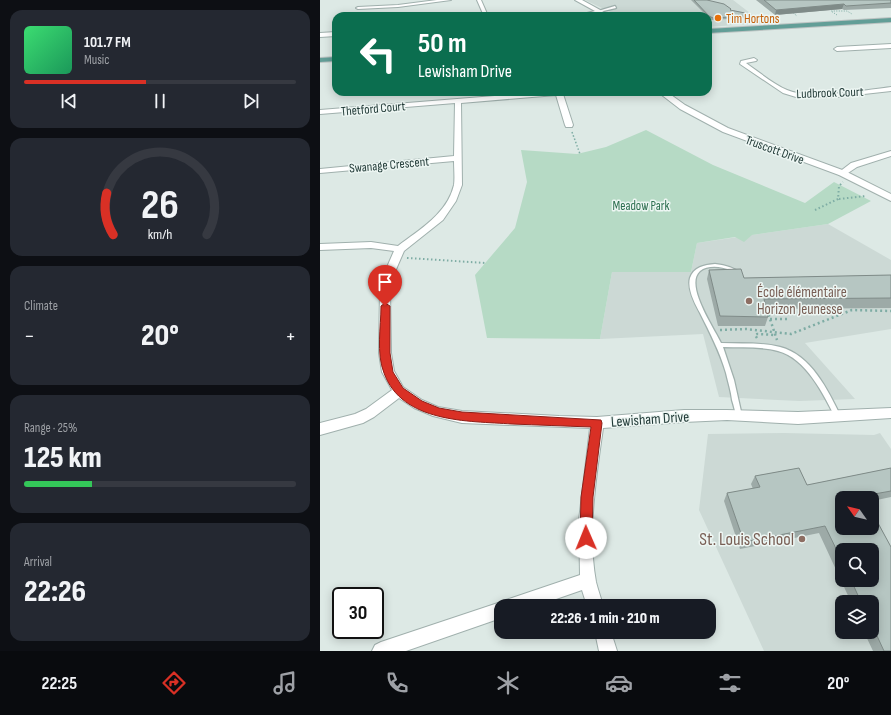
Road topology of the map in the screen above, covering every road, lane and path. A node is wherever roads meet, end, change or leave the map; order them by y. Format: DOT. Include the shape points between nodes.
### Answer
graph roads {
  1 [pos="362,0"];
  2 [pos="449,0"];
  3 [pos="479,0"];
  4 [pos="580,0"];
  5 [pos="615,7"];
  6 [pos="794,10"];
  7 [pos="599,11"];
  8 [pos="484,12"];
  9 [pos="595,12"];
  10 [pos="854,15"];
  11 [pos="796,16"];
  12 [pos="839,16"];
  13 [pos="891,20"];
  14 [pos="781,27"];
  15 [pos="712,31"];
  16 [pos="332,34"];
  17 [pos="320,35"];
  18 [pos="712,35"];
  19 [pos="891,46"];
  20 [pos="837,49"];
  21 [pos="332,59"];
  22 [pos="320,60"];
  23 [pos="754,60"];
  24 [pos="891,89"];
  25 [pos="521,96"];
  26 [pos="560,96"];
  27 [pos="667,96"];
  28 [pos="458,101"];
  29 [pos="320,112"];
  30 [pos="569,125"];
  31 [pos="891,153"];
  32 [pos="580,154"];
  33 [pos="457,158"];
  34 [pos="320,171"];
  35 [pos="846,175"];
  36 [pos="882,193"];
  37 [pos="891,198"];
  38 [pos="838,199"];
  39 [pos="815,210"];
  40 [pos="320,247"];
  41 [pos="398,253"];
  42 [pos="486,263"];
  43 [pos="740,275"];
  44 [pos="767,310"];
  45 [pos="891,311"];
  46 [pos="770,319"];
  47 [pos="787,319"];
  48 [pos="711,330"];
  49 [pos="775,334"];
  50 [pos="758,339"];
  51 [pos="770,339"];
  52 [pos="776,340"];
  53 [pos="719,345"];
  54 [pos="779,349"];
  55 [pos="399,391"];
  56 [pos="891,413"];
  57 [pos="739,416"];
  58 [pos="838,417"];
  59 [pos="597,423"];
  60 [pos="320,429"];
  61 [pos="588,580"];
  62 [pos="532,599"];
  63 [pos="593,599"];
  64 [pos="494,612"];
  65 [pos="605,639"];
  66 [pos="381,651"];
  67 [pos="608,651"];
  1 -- 2 [label="street" via="357,10"];
  3 -- 8 [label="street"];
  4 -- 7 [label="street"];
  5 -- 7 [label="lane"];
  6 -- 11 [label="path" via="790,11"];
  7 -- 9 [label="street"];
  10 -- 12 [label="path" via="847,11 831,11"];
  13 -- 14 [label="main road"];
  14 -- 15 [label="main road"];
  14 -- 18 [label="main road" via="775,30"];
  16 -- 17 [label="street"];
  19 -- 20 [label="street"];
  21 -- 22 [label="main road"];
  23 -- 24 [label="street, Ludbrook Court" via="743,64 791,94 809,96"];
  25 -- 28 [label="street, Thetford Court"];
  26 -- 30 [label="street"];
  27 -- 35 [label="street, Truscott Drive" via="704,120"];
  28 -- 29 [label="street, Thetford Court"];
  28 -- 33 [label="street, Lewisham Drive"];
  30 -- 32 [label="path"];
  31 -- 35 [label="street" via="854,165"];
  33 -- 34 [label="street, Swanage Crescent"];
  33 -- 41 [label="street, Lewisham Drive" via="458,185 452,201 440,218"];
  35 -- 36 [label="street, Truscott Drive"];
  35 -- 38 [label="path" via="839,186"];
  36 -- 37 [label="street, Truscott Drive"];
  36 -- 38 [label="path"];
  38 -- 39 [label="path"];
  40 -- 41 [label="street" via="371,245"];
  41 -- 42 [label="path"];
  41 -- 55 [label="street, Lewisham Drive" via="389,274 386,290 385,353 388,372"];
  43 -- 48 [label="lane" via="723,265 712,264 698,270 693,276 693,288"];
  44 -- 46 [label="path"];
  45 -- 49 [label="path" via="852,310 791,334"];
  46 -- 47 [label="path"];
  46 -- 49 [label="path"];
  48 -- 49 [label="path" via="746,329"];
  48 -- 53 [label="lane"];
  49 -- 50 [label="path" via="757,334 755,335"];
  49 -- 52 [label="path"];
  51 -- 52 [label="path"];
  52 -- 54 [label="path"];
  53 -- 54 [label="lane"];
  53 -- 57 [label="lane" via="732,383"];
  54 -- 58 [label="lane" via="805,364"];
  55 -- 59 [label="street, Lewisham Drive" via="418,404 456,416"];
  55 -- 60 [label="street" via="358,419"];
  56 -- 58 [label="street, Lewisham Drive"];
  57 -- 58 [label="street, Lewisham Drive"];
  57 -- 59 [label="street, Lewisham Drive" via="684,416"];
  59 -- 61 [label="street" via="586,503"];
  61 -- 62 [label="street"];
  61 -- 63 [label="street"];
  64 -- 66 [label="street"];
  65 -- 67 [label="street"];
}
